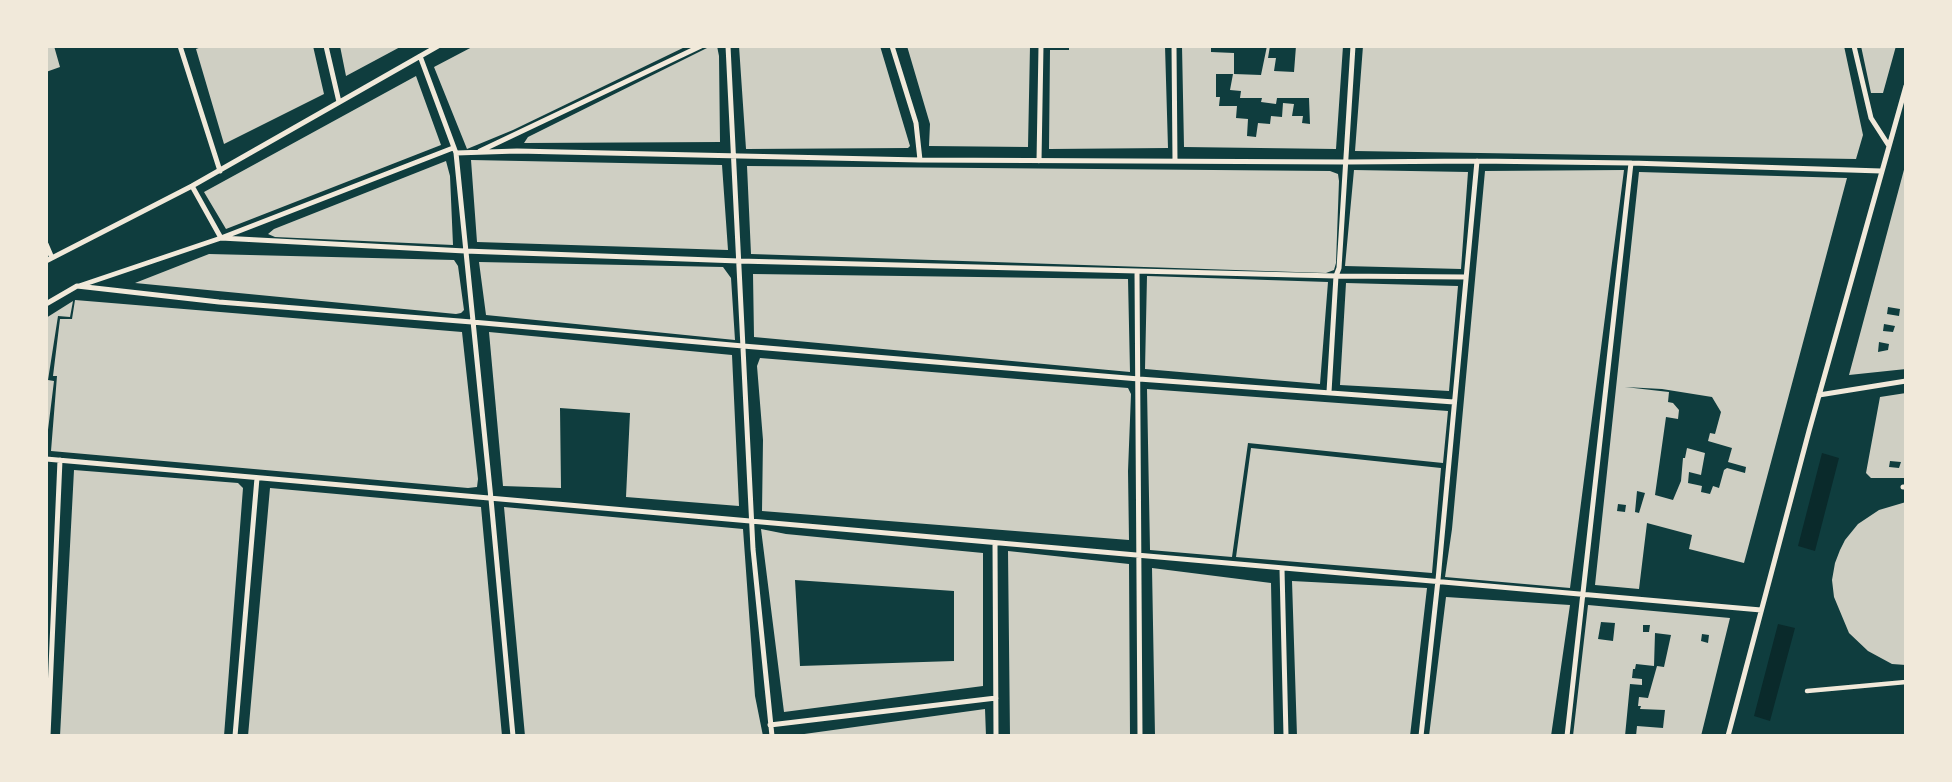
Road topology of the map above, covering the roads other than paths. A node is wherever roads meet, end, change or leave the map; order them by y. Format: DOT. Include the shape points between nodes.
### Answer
graph roads {
  1 [pos="180,46"];
  2 [pos="326,46"];
  3 [pos="438,46"];
  4 [pos="701,46"];
  5 [pos="728,46"];
  6 [pos="892,46"];
  7 [pos="1041,46"];
  8 [pos="1174,46"];
  9 [pos="1354,46"];
  10 [pos="1854,46"];
  11 [pos="420,56"];
  12 [pos="1906,86"];
  13 [pos="339,102"];
  14 [pos="1889,146"];
  15 [pos="454,150"];
  16 [pos="479,152"];
  17 [pos="734,156"];
  18 [pos="920,160"];
  19 [pos="1039,161"];
  20 [pos="1175,161"];
  21 [pos="1477,161"];
  22 [pos="1347,162"];
  23 [pos="1631,163"];
  24 [pos="220,171"];
  25 [pos="1881,171"];
  26 [pos="192,186"];
  27 [pos="220,238"];
  28 [pos="46,244"];
  29 [pos="465,252"];
  30 [pos="49,260"];
  31 [pos="739,261"];
  32 [pos="1137,271"];
  33 [pos="1336,276"];
  34 [pos="1466,276"];
  35 [pos="77,286"];
  36 [pos="46,304"];
  37 [pos="472,322"];
  38 [pos="743,346"];
  39 [pos="1139,379"];
  40 [pos="1906,381"];
  41 [pos="1329,392"];
  42 [pos="1819,395"];
  43 [pos="1454,402"];
  44 [pos="46,459"];
  45 [pos="60,460"];
  46 [pos="257,478"];
  47 [pos="492,499"];
  48 [pos="752,520"];
  49 [pos="995,543"];
  50 [pos="1138,555"];
  51 [pos="1282,569"];
  52 [pos="1438,580"];
  53 [pos="1582,594"];
  54 [pos="1761,610"];
  55 [pos="1906,682"];
  56 [pos="1807,691"];
  57 [pos="996,698"];
  58 [pos="770,725"];
  59 [pos="48,736"];
  60 [pos="235,736"];
  61 [pos="513,736"];
  62 [pos="772,736"];
  63 [pos="996,736"];
  64 [pos="1140,736"];
  65 [pos="1286,736"];
  66 [pos="1421,736"];
  67 [pos="1567,736"];
  68 [pos="1728,736"];
  1 -- 24 [label="street"];
  2 -- 13 [label="street"];
  3 -- 11 [label="street"];
  4 -- 16 [label="street"];
  5 -- 17 [label="street"];
  6 -- 18 [label="street" via="916,123"];
  7 -- 19 [label="street"];
  8 -- 20 [label="street"];
  9 -- 22 [label="street"];
  10 -- 14 [label="street" via="1871,118"];
  11 -- 13 [label="street"];
  11 -- 15 [label="street"];
  12 -- 14 [label="street"];
  13 -- 24 [label="street"];
  14 -- 25 [label="street"];
  15 -- 16 [label="street"];
  15 -- 27 [label="street"];
  15 -- 29 [label="street"];
  16 -- 17 [label="street"];
  17 -- 18 [label="street"];
  17 -- 31 [label="street"];
  18 -- 19 [label="street"];
  19 -- 20 [label="street"];
  20 -- 22 [label="street"];
  21 -- 22 [label="street"];
  21 -- 23 [label="street"];
  21 -- 34 [label="street"];
  22 -- 33 [label="street"];
  23 -- 25 [label="street"];
  23 -- 53 [label="street"];
  24 -- 26 [label="street"];
  25 -- 42 [label="street"];
  26 -- 27 [label="street"];
  26 -- 30 [label="street"];
  27 -- 29 [label="street"];
  27 -- 35 [label="street"];
  28 -- 30 [label="street"];
  29 -- 31 [label="street"];
  29 -- 37 [label="street"];
  31 -- 32 [label="street"];
  31 -- 38 [label="street"];
  32 -- 33 [label="street"];
  32 -- 39 [label="street"];
  33 -- 34 [label="street"];
  33 -- 41 [label="street"];
  34 -- 43 [label="street"];
  35 -- 36 [label="street"];
  35 -- 37 [label="street" via="220,302"];
  37 -- 38 [label="street"];
  37 -- 47 [label="street"];
  38 -- 39 [label="street"];
  38 -- 48 [label="street"];
  39 -- 41 [label="street"];
  39 -- 50 [label="street"];
  40 -- 42 [label="street"];
  41 -- 43 [label="street"];
  42 -- 54 [label="street"];
  43 -- 52 [label="street"];
  44 -- 45 [label="street"];
  45 -- 46 [label="street"];
  45 -- 59 [label="street"];
  46 -- 47 [label="street"];
  46 -- 60 [label="street"];
  47 -- 48 [label="street"];
  47 -- 61 [label="street"];
  48 -- 49 [label="street"];
  48 -- 58 [label="street"];
  49 -- 50 [label="street"];
  49 -- 57 [label="street"];
  50 -- 51 [label="street"];
  50 -- 64 [label="street"];
  51 -- 52 [label="street"];
  51 -- 65 [label="street"];
  52 -- 53 [label="street"];
  52 -- 66 [label="street"];
  53 -- 54 [label="street"];
  53 -- 67 [label="street"];
  54 -- 68 [label="street"];
  55 -- 56 [label="street"];
  57 -- 58 [label="street"];
  57 -- 63 [label="street"];
  58 -- 62 [label="street"];
}
